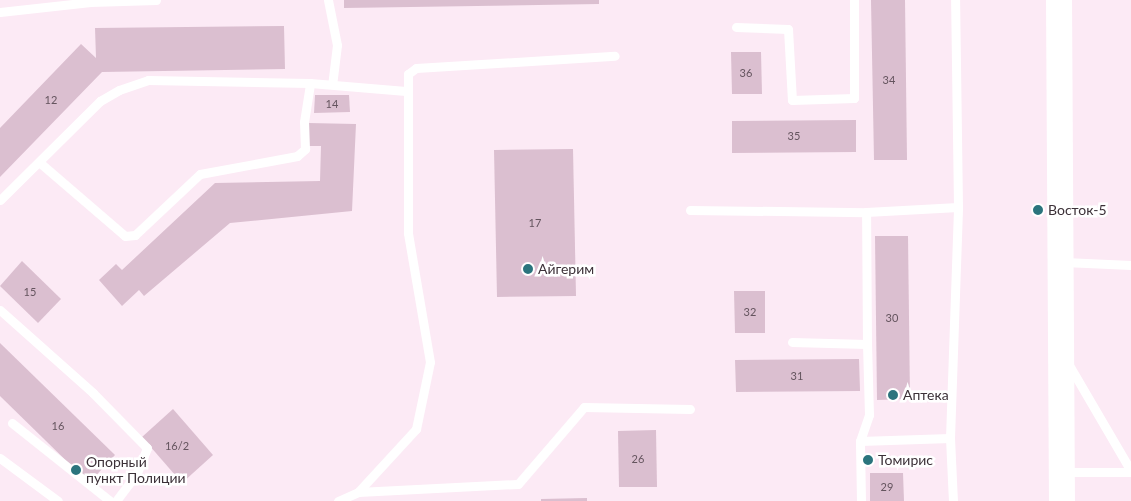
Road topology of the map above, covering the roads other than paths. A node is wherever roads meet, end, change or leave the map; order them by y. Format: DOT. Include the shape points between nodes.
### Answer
graph roads {
  1 [pos="156,0"];
  2 [pos="328,0"];
  3 [pos="854,0"];
  4 [pos="955,0"];
  5 [pos="1059,0"];
  6 [pos="0,12"];
  7 [pos="736,27"];
  8 [pos="615,56"];
  9 [pos="310,83"];
  10 [pos="332,84"];
  11 [pos="406,91"];
  12 [pos="39,162"];
  13 [pos="0,200"];
  14 [pos="958,207"];
  15 [pos="690,210"];
  16 [pos="866,212"];
  17 [pos="1061,262"];
  18 [pos="1131,265"];
  19 [pos="0,310"];
  20 [pos="792,342"];
  21 [pos="867,344"];
  22 [pos="1061,353"];
  23 [pos="690,409"];
  24 [pos="12,423"];
  25 [pos="950,438"];
  26 [pos="860,441"];
  27 [pos="0,458"];
  28 [pos="1131,471"];
  29 [pos="1062,472"];
  30 [pos="358,492"];
  31 [pos="58,501"];
  32 [pos="110,501"];
  33 [pos="116,501"];
  34 [pos="338,501"];
  35 [pos="861,501"];
  36 [pos="953,501"];
  37 [pos="1062,501"];
  1 -- 6 [label="lane" via="90,2"];
  2 -- 10 [label="lane" via="337,45"];
  3 -- 7 [label="lane" via="854,98 792,100 788,29"];
  4 -- 14 [label="lane"];
  5 -- 17 [label="main road"];
  8 -- 11 [label="lane" via="416,68 408,74"];
  9 -- 10 [label="lane"];
  9 -- 12 [label="lane" via="148,80 118,90 100,101"];
  9 -- 12 [label="lane" via="304,122 305,150 297,156 200,174 135,235 125,236"];
  10 -- 11 [label="lane"];
  11 -- 30 [label="lane" via="408,233 430,362 416,429"];
  12 -- 13 [label="lane"];
  14 -- 16 [label="lane"];
  14 -- 25 [label="lane"];
  15 -- 16 [label="lane"];
  16 -- 21 [label="lane"];
  17 -- 18 [label="lane"];
  17 -- 22 [label="main road"];
  19 -- 33 [label="lane" via="93,393 147,448 137,473"];
  20 -- 21 [label="lane"];
  21 -- 26 [label="lane" via="869,415"];
  22 -- 28 [label="lane"];
  22 -- 29 [label="main road"];
  23 -- 30 [label="lane" via="584,407 518,484"];
  24 -- 32 [label="lane"];
  25 -- 26 [label="lane"];
  25 -- 36 [label="lane"];
  26 -- 35 [label="lane"];
  27 -- 31 [label="lane"];
  28 -- 29 [label="lane"];
  29 -- 37 [label="main road"];
  30 -- 34 [label="lane"];
}
